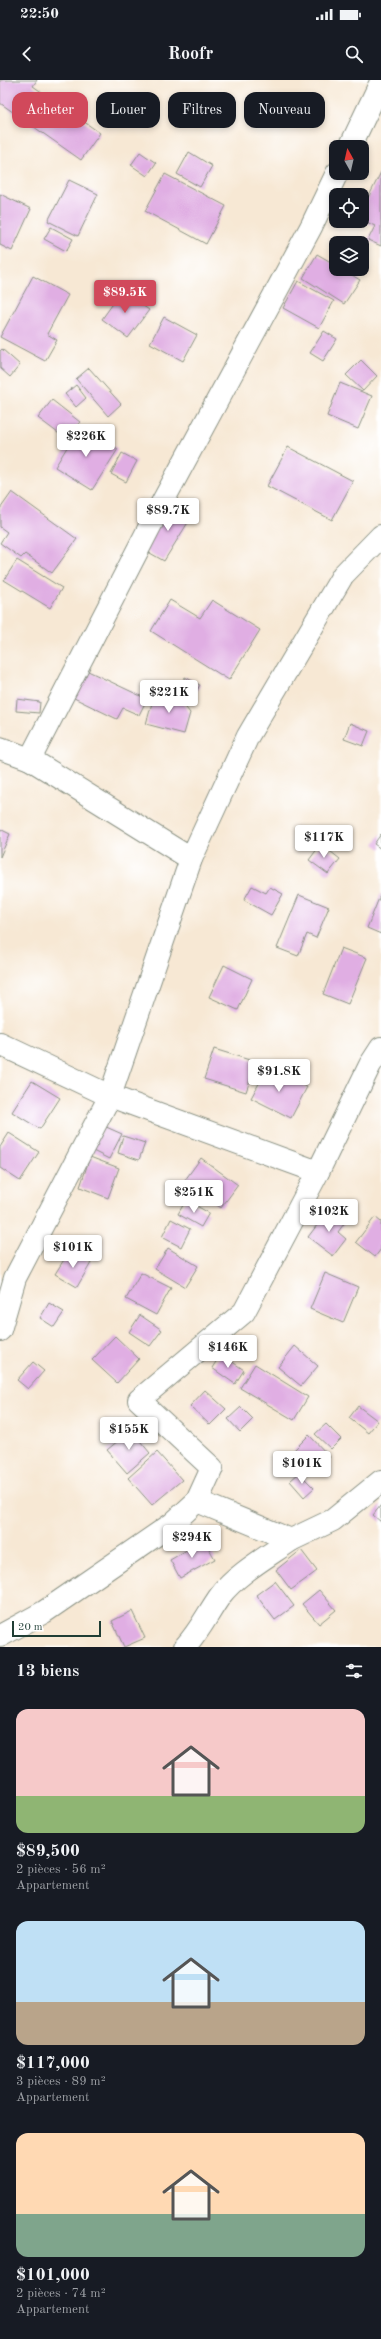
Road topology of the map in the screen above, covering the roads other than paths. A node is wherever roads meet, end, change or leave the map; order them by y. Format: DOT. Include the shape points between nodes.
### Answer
graph roads {
  1 [pos="381,82"];
  2 [pos="353,140"];
  3 [pos="334,180"];
  4 [pos="381,536"];
  5 [pos="0,748"];
  6 [pos="30,759"];
  7 [pos="191,859"];
  8 [pos="0,1044"];
  9 [pos="381,1048"];
  10 [pos="110,1096"];
  11 [pos="318,1172"];
  12 [pos="8,1275"];
  13 [pos="0,1330"];
  14 [pos="381,1481"];
  15 [pos="196,1500"];
  16 [pos="292,1540"];
  17 [pos="0,1636"];
  18 [pos="185,1647"];
  1 -- 2 [label="street"];
  3 -- 6 [label="street"];
  4 -- 7 [label="street" via="343,575 248,736"];
  5 -- 6 [label="street"];
  6 -- 7 [label="street"];
  7 -- 10 [label="street"];
  8 -- 10 [label="street"];
  9 -- 11 [label="street" via="370,1065"];
  10 -- 11 [label="street"];
  10 -- 12 [label="street"];
  11 -- 15 [label="street" via="244,1312 139,1400 212,1468"];
  12 -- 13 [label="street"];
  14 -- 16 [label="street" via="333,1520"];
  15 -- 16 [label="street"];
  15 -- 17 [label="street" via="172,1524 122,1560 44,1612"];
  16 -- 18 [label="street" via="251,1568 221,1595 198,1633"];
}
